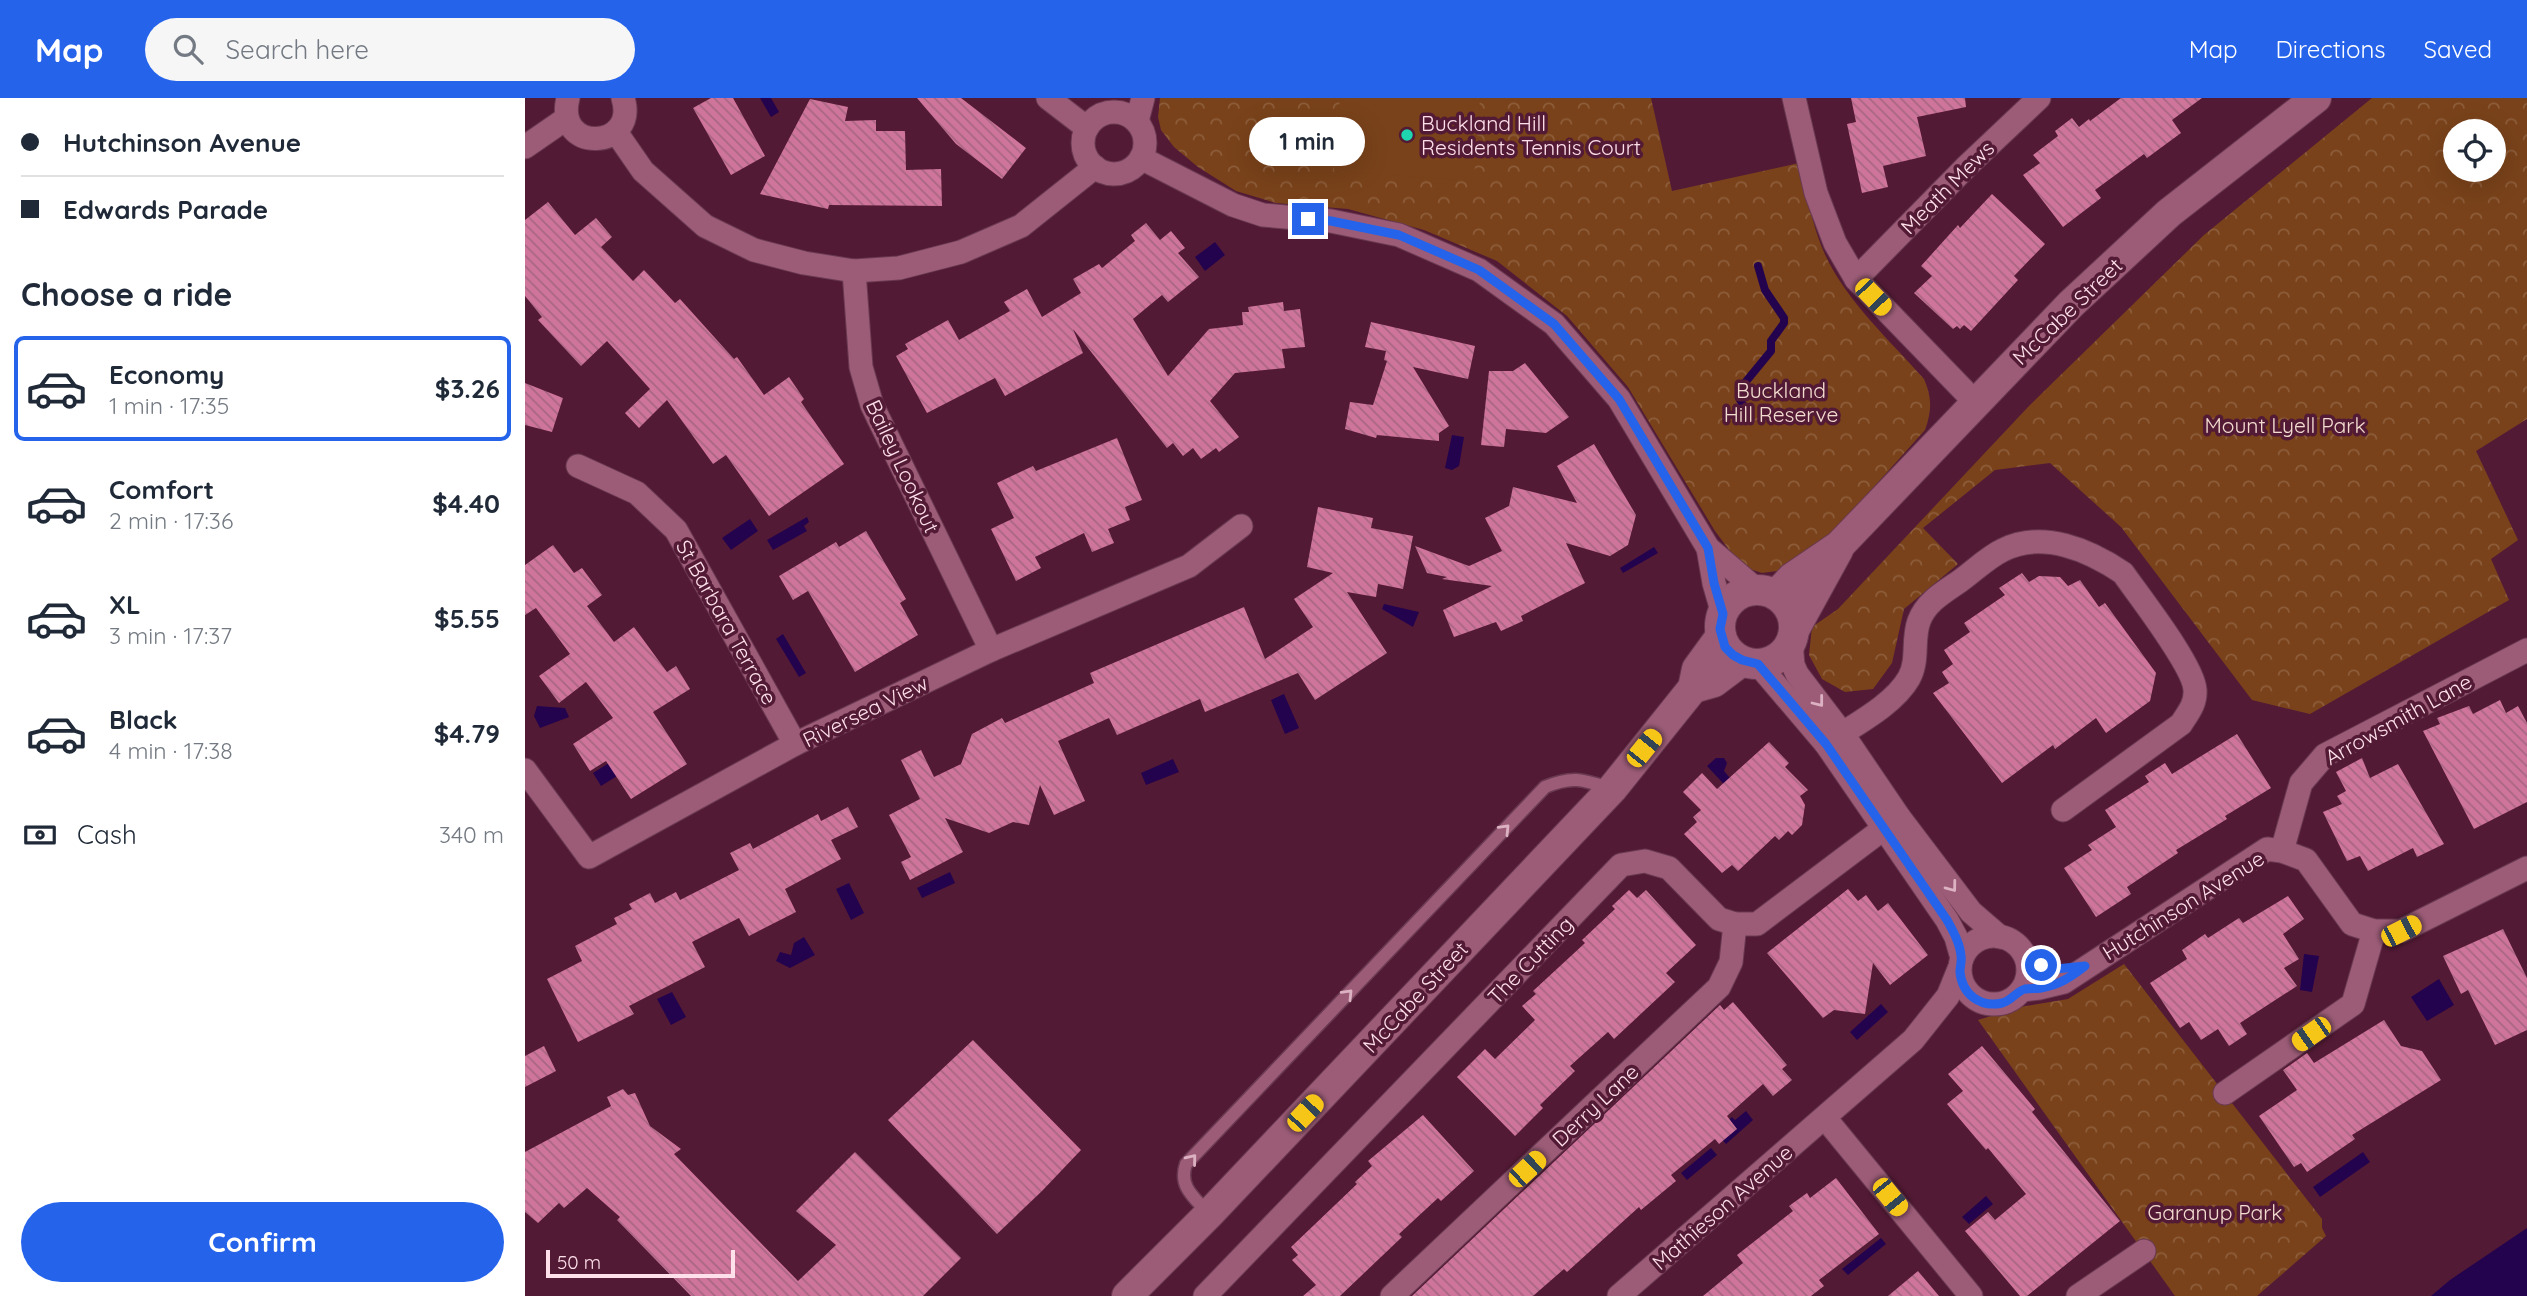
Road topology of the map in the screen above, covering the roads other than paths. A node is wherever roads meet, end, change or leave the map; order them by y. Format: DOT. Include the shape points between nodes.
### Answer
graph roads {
  1 [pos="623,98"];
  2 [pos="1048,98"];
  3 [pos="1143,98"];
  4 [pos="1794,98"];
  5 [pos="2039,98"];
  6 [pos="2316,98"];
  7 [pos="567,108"];
  8 [pos="1137,121"];
  9 [pos="1087,128"];
  10 [pos="616,132"];
  11 [pos="525,147"];
  12 [pos="1141,158"];
  13 [pos="1095,167"];
  14 [pos="854,271"];
  15 [pos="1856,279"];
  16 [pos="1975,402"];
  17 [pos="578,466"];
  18 [pos="1241,526"];
  19 [pos="1839,546"];
  20 [pos="1708,548"];
  21 [pos="1767,593"];
  22 [pos="1722,625"];
  23 [pos="1792,636"];
  24 [pos="991,650"];
  25 [pos="2527,650"];
  26 [pos="1750,662"];
  27 [pos="1693,688"];
  28 [pos="1834,739"];
  29 [pos="795,744"];
  30 [pos="525,770"];
  31 [pos="1612,789"];
  32 [pos="2063,810"];
  33 [pos="1891,823"];
  34 [pos="2283,851"];
  35 [pos="2527,868"];
  36 [pos="1735,924"];
  37 [pos="2374,931"];
  38 [pos="2000,937"];
  39 [pos="2025,957"];
  40 [pos="1961,963"];
  41 [pos="2085,966"];
  42 [pos="2022,990"];
  43 [pos="1979,1002"];
  44 [pos="1913,1040"];
  45 [pos="2225,1093"];
  46 [pos="1825,1118"];
  47 [pos="1209,1214"];
  48 [pos="2144,1251"];
  49 [pos="1127,1296"];
  50 [pos="1205,1296"];
  51 [pos="1392,1296"];
  52 [pos="1619,1296"];
  53 [pos="1971,1296"];
  54 [pos="2078,1296"];
  1 -- 10 [label="street" via="625,113"];
  2 -- 9 [label="street"];
  3 -- 8 [label="street"];
  4 -- 15 [label="street" via="1816,193 1835,243"];
  5 -- 15 [label="street, Meath Mews"];
  6 -- 16 [label="street, McCabe Street" via="2169,213"];
  7 -- 10 [label="street" via="572,128 586,138"];
  7 -- 11 [label="street"];
  8 -- 9 [label="street" via="1111,112 1093,119"];
  8 -- 12 [label="street" via="1145,137"];
  9 -- 13 [label="street" via="1083,146"];
  10 -- 14 [label="street" via="643,171 705,226 754,250"];
  12 -- 13 [label="street" via="1122,173"];
  12 -- 20 [label="street" via="1233,205 1263,215 1331,221 1399,235 1479,270 1554,324 1619,399"];
  13 -- 14 [label="street" via="1021,226 949,255 899,268"];
  14 -- 24 [label="street, Bailey Lookout" via="861,367 872,405"];
  15 -- 16 [label="street"];
  16 -- 19 [label="street, McCabe Street"];
  17 -- 29 [label="street, St Barbara Terrace" via="637,493 676,530"];
  18 -- 24 [label="street, Riversea View" via="1189,566"];
  19 -- 21 [label="street, McCabe Street"];
  19 -- 23 [label="street, McCabe Street"];
  20 -- 21 [label="street"];
  20 -- 22 [label="street"];
  21 -- 22 [label="street, McCabe Street" via="1736,597"];
  21 -- 23 [label="street" via="1790,610"];
  22 -- 26 [label="street" via="1733,655"];
  22 -- 27 [label="street, McCabe Street" via="1697,669"];
  23 -- 26 [label="street, McCabe Street" via="1777,658"];
  23 -- 28 [label="street, one-way" via="1793,665"];
  24 -- 29 [label="street, Riversea View"];
  25 -- 34 [label="street, Arrowsmith Lane" via="2325,755 2301,783"];
  26 -- 27 [label="street, McCabe Street"];
  26 -- 28 [label="street"];
  27 -- 31 [label="street, McCabe Street"];
  28 -- 32 [label="street" via="1873,713 1909,679 1919,622 1932,601 2004,550 2029,542 2055,541 2123,573 2190,669 2195,688 2193,706 2181,724"];
  28 -- 33 [label="street"];
  29 -- 30 [label="street, Riversea View" via="589,858"];
  31 -- 47 [label="street, McCabe Street"];
  47 -- 31 [label="lane, one-way" via="1185,1186 1186,1164 1545,787 1577,778"];
  33 -- 36 [label="street" via="1757,923"];
  33 -- 38 [label="street, one-way" via="1971,912"];
  33 -- 40 [label="street" via="1956,937"];
  34 -- 37 [label="street, Hutchinson Avenue" via="2306,860 2352,924"];
  34 -- 41 [label="street, Hutchinson Avenue" via="2267,849"];
  35 -- 37 [label="street" via="2401,931"];
  36 -- 50 [label="street, The Cutting" via="1719,919 1669,868 1645,862 1621,865"];
  36 -- 51 [label="street, Derry Lane" via="1731,962 1719,987"];
  37 -- 45 [label="street" via="2353,1004"];
  38 -- 39 [label="street" via="2011,941"];
  38 -- 40 [label="street" via="1984,937 1974,943"];
  39 -- 41 [label="street, Hutchinson Avenue" via="2056,969"];
  39 -- 42 [label="street" via="2027,979"];
  40 -- 43 [label="street" via="1962,984"];
  40 -- 44 [label="street, Mathieson Avenue" via="1948,996"];
  41 -- 42 [label="street, Hutchinson Avenue" via="2064,982"];
  42 -- 43 [label="street" via="2005,1003"];
  43 -- 44 [label="street, Mathieson Avenue"];
  44 -- 46 [label="street, Mathieson Avenue"];
  46 -- 52 [label="street, Mathieson Avenue"];
  46 -- 53 [label="street"];
  47 -- 49 [label="street, McCabe Street"];
  48 -- 54 [label="street"];
}
